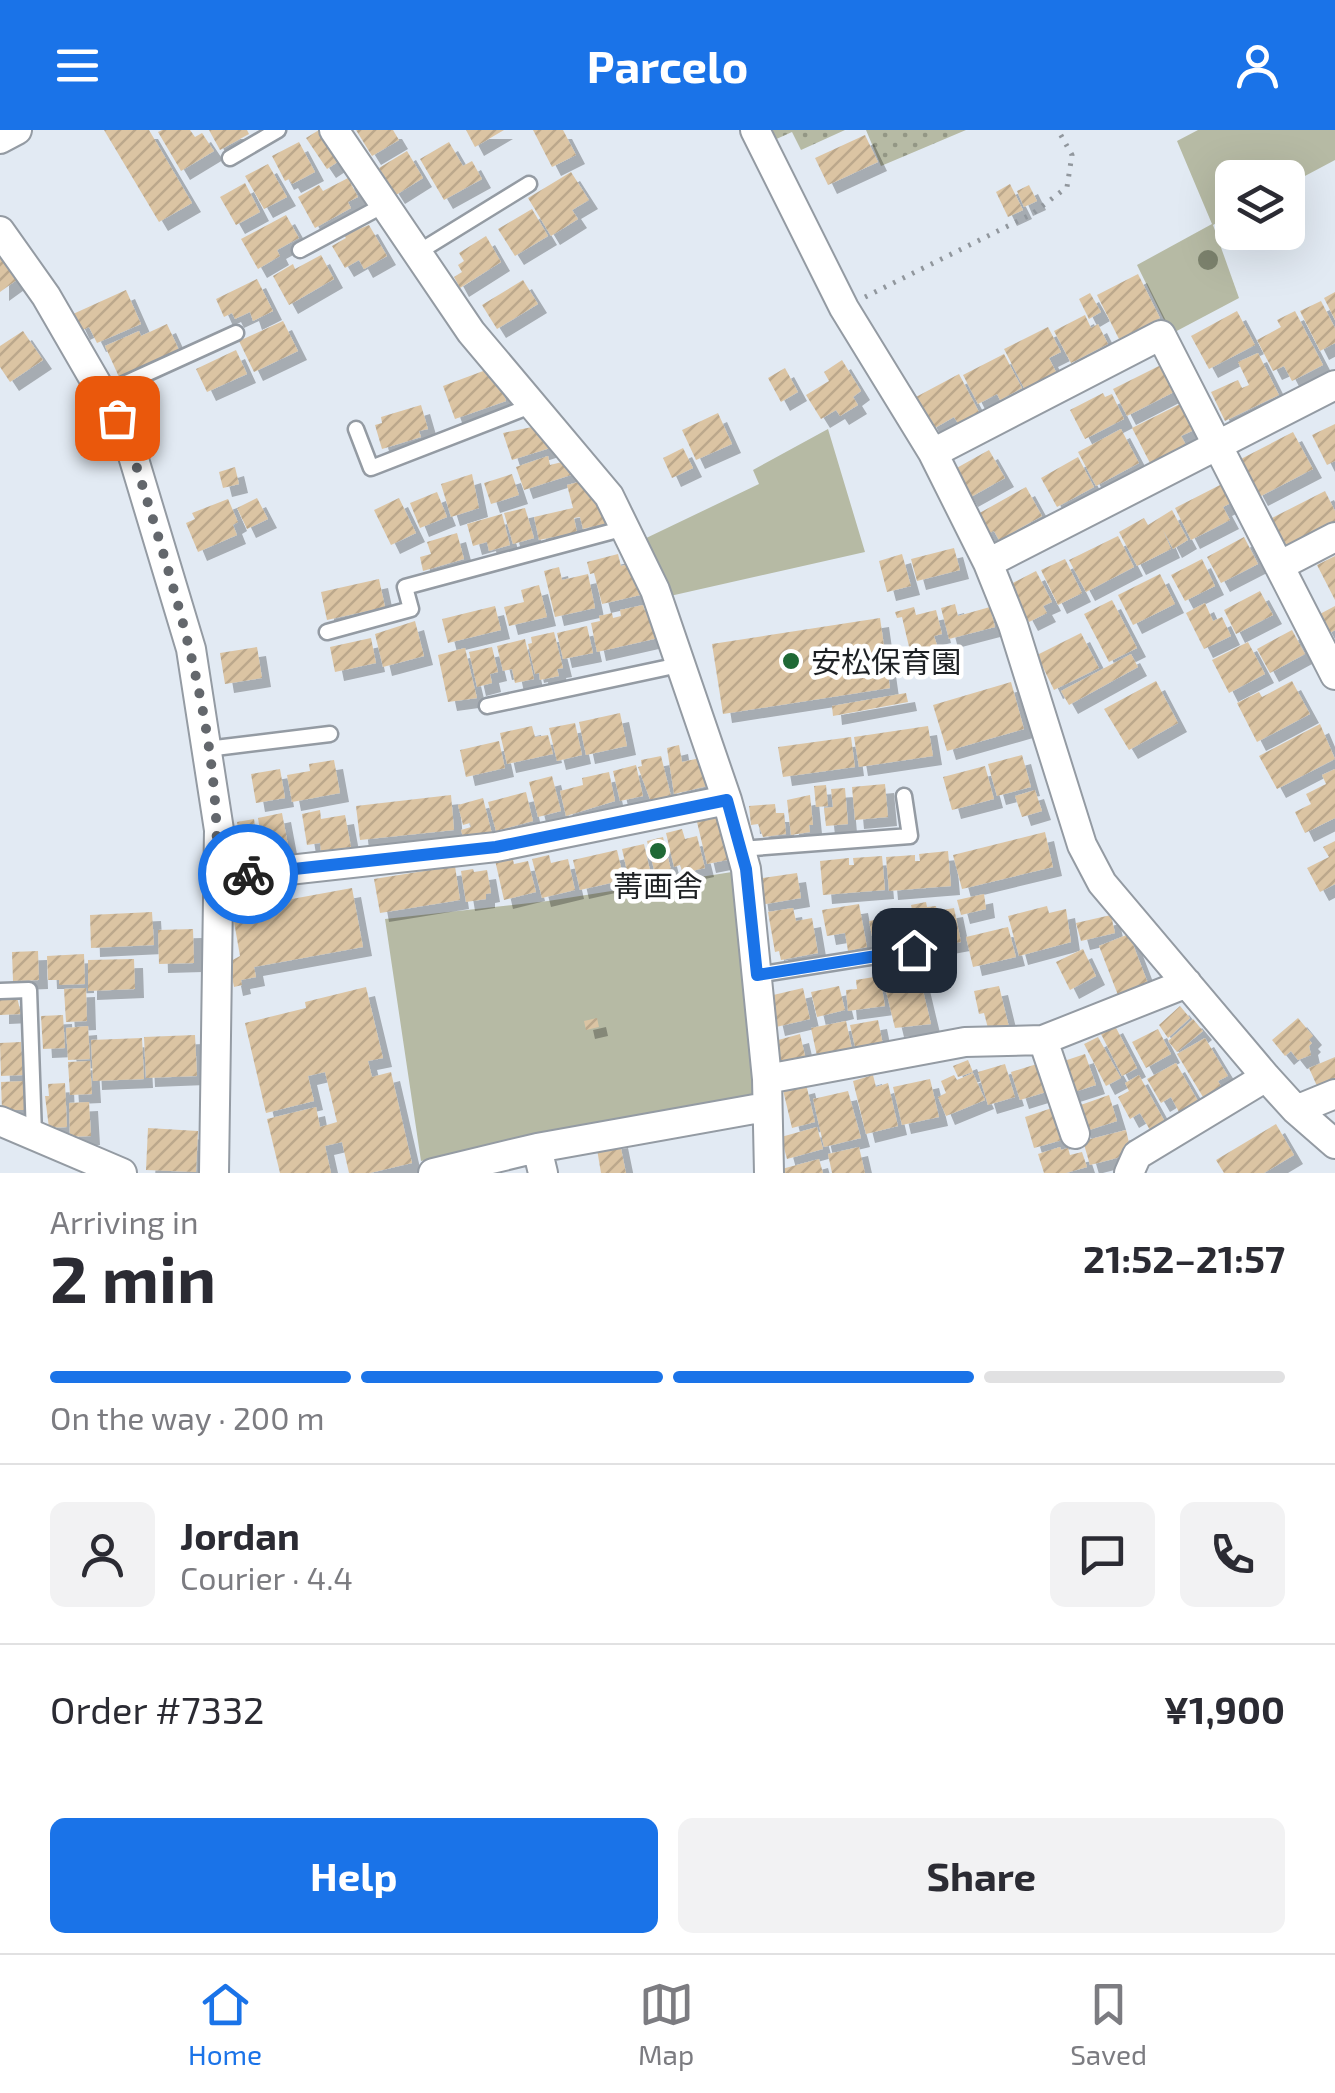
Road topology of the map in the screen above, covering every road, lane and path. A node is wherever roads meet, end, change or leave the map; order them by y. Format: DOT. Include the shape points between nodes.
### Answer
graph roads {
  1 [pos="17,130"];
  2 [pos="278,130"];
  3 [pos="334,130"];
  4 [pos="755,130"];
  5 [pos="1058,130"];
  6 [pos="0,139"];
  7 [pos="230,158"];
  8 [pos="529,184"];
  9 [pos="384,204"];
  10 [pos="0,232"];
  11 [pos="300,250"];
  12 [pos="416,254"];
  13 [pos="844,308"];
  14 [pos="236,332"];
  15 [pos="1335,386"];
  16 [pos="104,393"];
  17 [pos="534,404"];
  18 [pos="356,429"];
  19 [pos="1217,444"];
  20 [pos="933,453"];
  21 [pos="625,528"];
  22 [pos="1335,538"];
  23 [pos="988,563"];
  24 [pos="1278,566"];
  25 [pos="327,632"];
  26 [pos="679,665"];
  27 [pos="1335,675"];
  28 [pos="486,706"];
  29 [pos="330,734"];
  30 [pos="207,750"];
  31 [pos="904,796"];
  32 [pos="727,800"];
  33 [pos="740,849"];
  34 [pos="216,878"];
  35 [pos="914,950"];
  36 [pos="757,975"];
  37 [pos="1187,984"];
  38 [pos="0,990"];
  39 [pos="1043,1040"];
  40 [pos="1266,1077"];
  41 [pos="767,1093"];
  42 [pos="1335,1094"];
  43 [pos="1296,1110"];
  44 [pos="0,1121"];
  45 [pos="1075,1134"];
  46 [pos="34,1135"];
  47 [pos="1335,1144"];
  48 [pos="540,1161"];
  49 [pos="122,1173"];
  50 [pos="214,1173"];
  51 [pos="433,1173"];
  52 [pos="769,1173"];
  53 [pos="1128,1173"];
  1 -- 6 [label="street"];
  2 -- 7 [label="lane"];
  3 -- 9 [label="street"];
  4 -- 13 [label="street"];
  5 -- 13 [label="path" via="1072,155 1068,186 1032,214"];
  8 -- 12 [label="lane"];
  9 -- 11 [label="lane"];
  9 -- 12 [label="street"];
  10 -- 16 [label="street"];
  12 -- 17 [label="street"];
  13 -- 20 [label="street"];
  14 -- 16 [label="lane"];
  15 -- 19 [label="street"];
  16 -- 30 [label="street" via="127,436 180,612"];
  17 -- 18 [label="lane" via="371,468"];
  17 -- 21 [label="street" via="609,496"];
  19 -- 20 [label="street" via="1161,335"];
  19 -- 23 [label="street"];
  19 -- 24 [label="street"];
  20 -- 23 [label="street"];
  21 -- 25 [label="lane" via="406,587 411,609"];
  21 -- 26 [label="street" via="655,590"];
  22 -- 24 [label="street"];
  23 -- 37 [label="street" via="1082,844 1102,883"];
  24 -- 27 [label="street"];
  26 -- 28 [label="lane"];
  26 -- 32 [label="street"];
  29 -- 30 [label="lane"];
  30 -- 34 [label="street" via="218,830"];
  31 -- 33 [label="lane" via="910,836"];
  32 -- 33 [label="street"];
  32 -- 34 [label="street" via="496,847"];
  33 -- 36 [label="street"];
  34 -- 50 [label="street"];
  35 -- 36 [label="lane"];
  36 -- 41 [label="street"];
  37 -- 39 [label="street"];
  37 -- 40 [label="street"];
  38 -- 46 [label="lane" via="29,990"];
  39 -- 41 [label="street" via="965,1042"];
  39 -- 45 [label="street"];
  40 -- 43 [label="street"];
  40 -- 53 [label="street" via="1137,1155"];
  41 -- 48 [label="street"];
  41 -- 52 [label="street"];
  42 -- 43 [label="street"];
  43 -- 47 [label="street"];
  44 -- 46 [label="street"];
  46 -- 49 [label="street"];
  48 -- 51 [label="street"];
}
